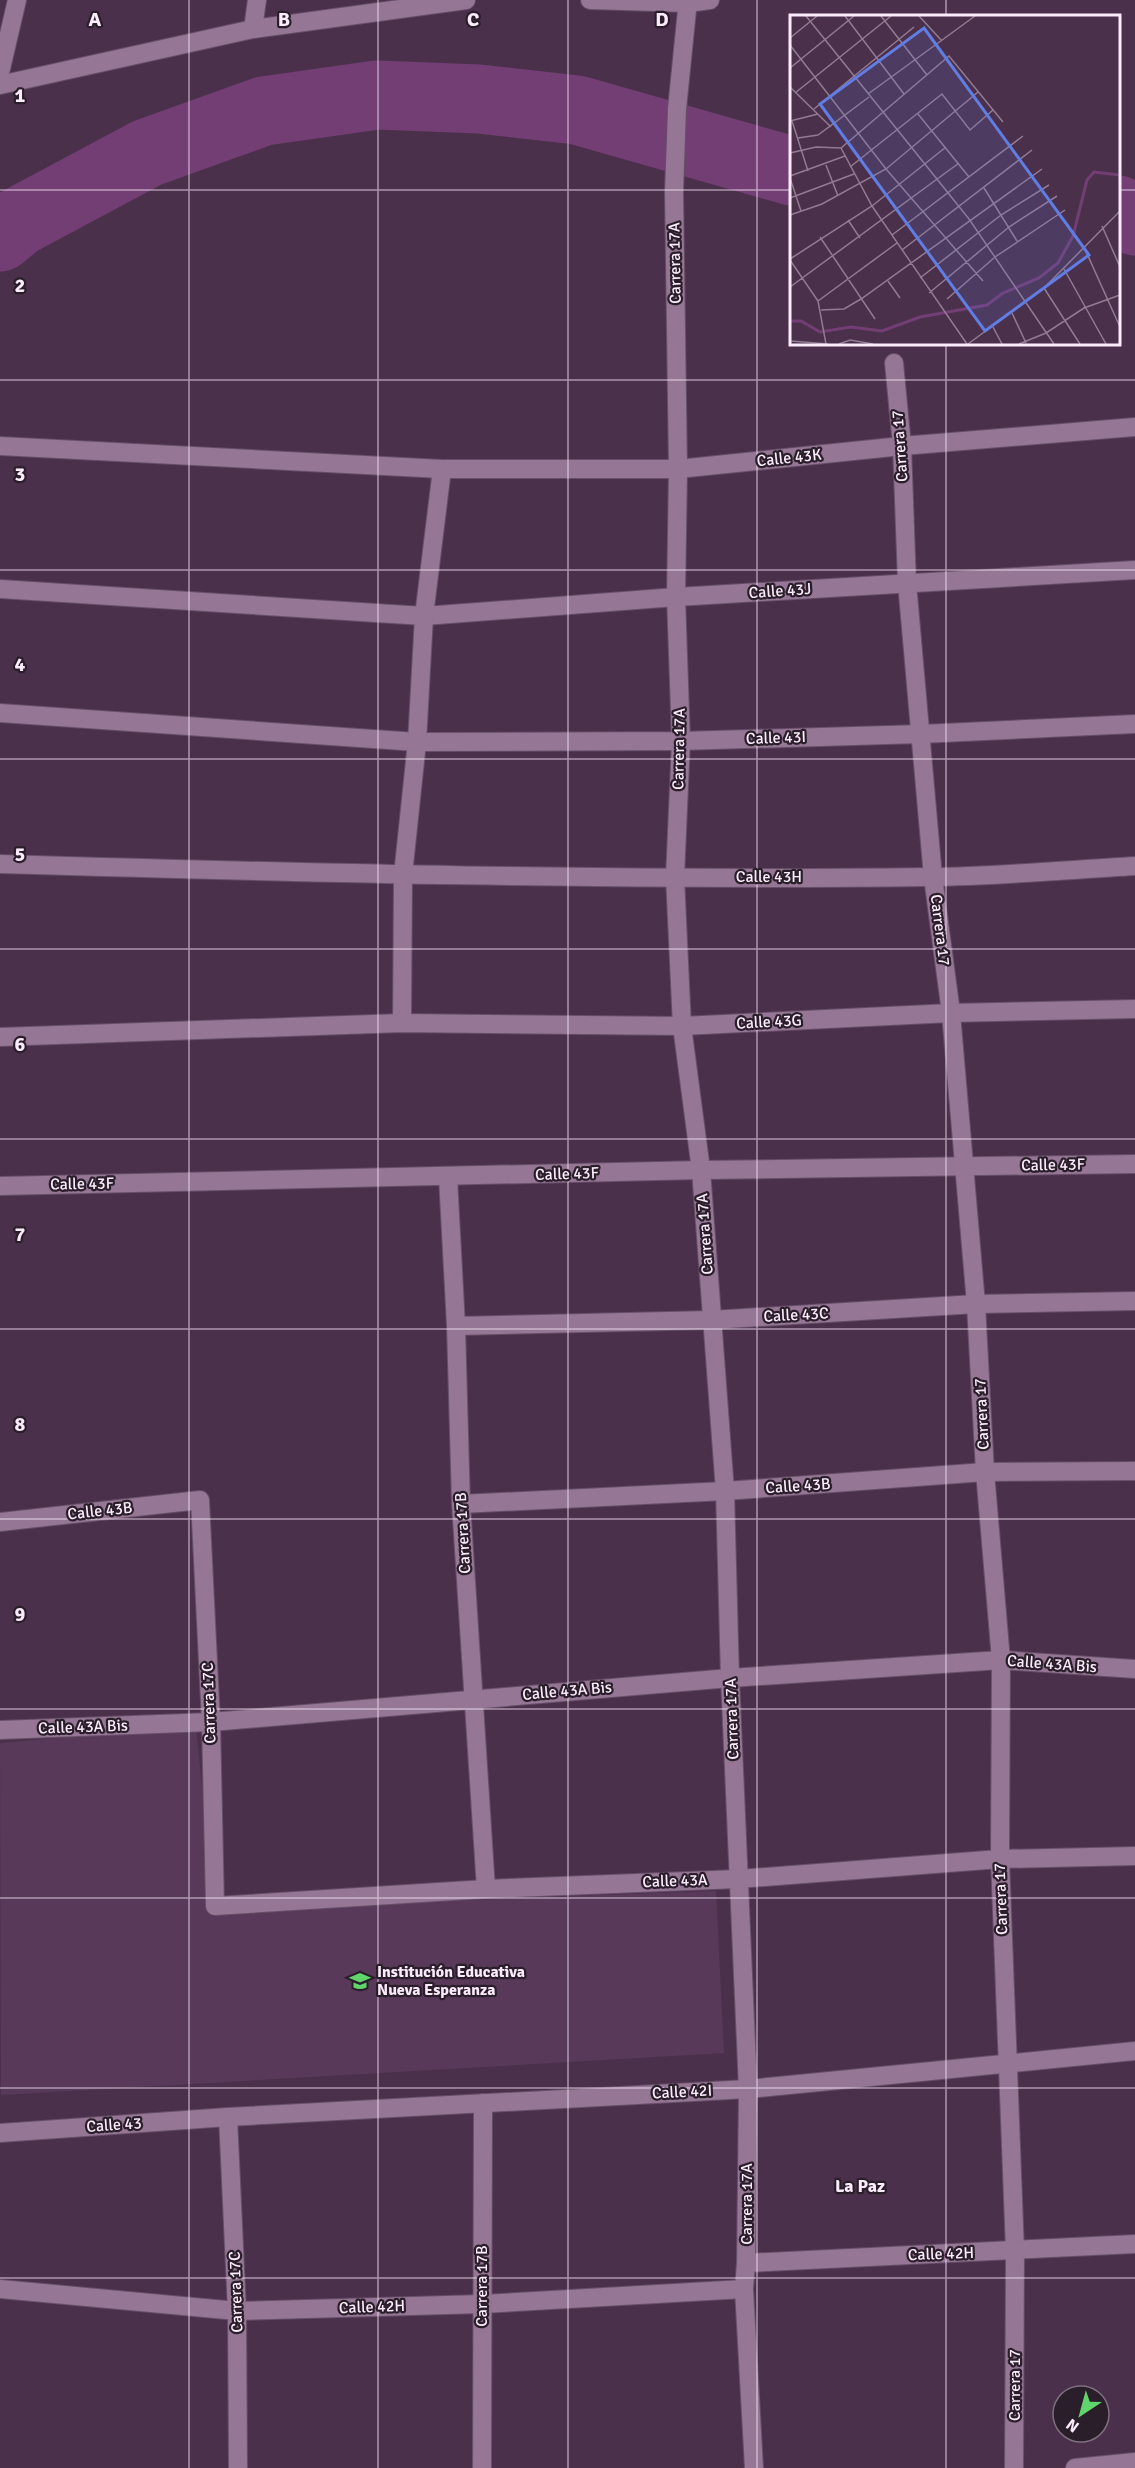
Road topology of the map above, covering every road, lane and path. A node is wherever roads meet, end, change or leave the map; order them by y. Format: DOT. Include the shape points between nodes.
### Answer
graph roads {
  1 [pos="17,0"];
  2 [pos="257,0"];
  3 [pos="466,0"];
  4 [pos="590,0"];
  5 [pos="710,0"];
  6 [pos="688,2"];
  7 [pos="253,29"];
  8 [pos="0,73"];
  9 [pos="0,85"];
  10 [pos="894,363"];
  11 [pos="1135,427"];
  12 [pos="0,446"];
  13 [pos="902,446"];
  14 [pos="442,468"];
  15 [pos="678,469"];
  16 [pos="1135,570"];
  17 [pos="907,583"];
  18 [pos="0,590"];
  19 [pos="676,597"];
  20 [pos="424,616"];
  21 [pos="0,713"];
  22 [pos="1135,724"];
  23 [pos="921,734"];
  24 [pos="681,741"];
  25 [pos="417,742"];
  26 [pos="0,864"];
  27 [pos="1135,866"];
  28 [pos="403,875"];
  29 [pos="675,877"];
  30 [pos="933,877"];
  31 [pos="1135,1009"];
  32 [pos="951,1013"];
  33 [pos="402,1023"];
  34 [pos="682,1026"];
  35 [pos="0,1037"];
  36 [pos="1135,1164"];
  37 [pos="964,1166"];
  38 [pos="701,1170"];
  39 [pos="448,1177"];
  40 [pos="0,1186"];
  41 [pos="1135,1301"];
  42 [pos="976,1304"];
  43 [pos="711,1320"];
  44 [pos="456,1326"];
  45 [pos="1135,1471"];
  46 [pos="985,1473"];
  47 [pos="725,1491"];
  48 [pos="200,1500"];
  49 [pos="461,1504"];
  50 [pos="0,1522"];
  51 [pos="1001,1660"];
  52 [pos="1135,1669"];
  53 [pos="730,1678"];
  54 [pos="473,1699"];
  55 [pos="211,1722"];
  56 [pos="0,1730"];
  57 [pos="1135,1856"];
  58 [pos="1000,1859"];
  59 [pos="738,1879"];
  60 [pos="486,1889"];
  61 [pos="215,1906"];
  62 [pos="1135,2050"];
  63 [pos="1007,2064"];
  64 [pos="748,2089"];
  65 [pos="483,2103"];
  66 [pos="228,2117"];
  67 [pos="0,2133"];
  68 [pos="1135,2244"];
  69 [pos="1015,2251"];
  70 [pos="746,2263"];
  71 [pos="0,2289"];
  72 [pos="744,2289"];
  73 [pos="482,2304"];
  74 [pos="237,2311"];
  75 [pos="1135,2462"];
  76 [pos="238,2468"];
  77 [pos="482,2468"];
  78 [pos="754,2468"];
  79 [pos="1014,2468"];
  80 [pos="1075,2468"];
  1 -- 8 [label="street"];
  2 -- 7 [label="street"];
  3 -- 7 [label="street"];
  4 -- 6 [label="street"];
  5 -- 6 [label="street"];
  6 -- 15 [label="street, Carrera 17A" via="677,109 674,192"];
  7 -- 9 [label="street"];
  10 -- 13 [label="street, Carrera 17"];
  11 -- 13 [label="street, Calle 43K"];
  12 -- 14 [label="street, Calle 43K"];
  13 -- 15 [label="street, Calle 43K"];
  13 -- 17 [label="street, Carrera 17"];
  14 -- 15 [label="street, Calle 43K"];
  14 -- 20 [label="street"];
  15 -- 19 [label="street, Carrera 17A"];
  16 -- 17 [label="street, Calle 43J"];
  17 -- 19 [label="street, Calle 43J"];
  17 -- 23 [label="street, Carrera 17"];
  18 -- 20 [label="street, Calle 43J"];
  19 -- 20 [label="street, Calle 43J"];
  19 -- 24 [label="street, Carrera 17A"];
  20 -- 25 [label="street"];
  21 -- 25 [label="street, Calle 43I"];
  22 -- 23 [label="street, Calle 43I"];
  23 -- 24 [label="street, Calle 43I"];
  23 -- 30 [label="street, Carrera 17"];
  24 -- 25 [label="street, Calle 43I"];
  24 -- 29 [label="street, Carrera 17A"];
  25 -- 28 [label="street"];
  26 -- 28 [label="street, Calle 43H"];
  27 -- 30 [label="street, Calle 43H"];
  28 -- 29 [label="street, Calle 43H"];
  28 -- 33 [label="street"];
  29 -- 30 [label="street, Calle 43H"];
  29 -- 34 [label="street, Carrera 17A"];
  30 -- 32 [label="street, Carrera 17"];
  31 -- 32 [label="street, Calle 43G"];
  32 -- 34 [label="street, Calle 43G"];
  32 -- 37 [label="street, Carrera 17"];
  33 -- 34 [label="street, Calle 43G"];
  33 -- 35 [label="street, Calle 43G"];
  34 -- 38 [label="street, Carrera 17A"];
  36 -- 37 [label="street, Calle 43F"];
  37 -- 38 [label="street, Calle 43F"];
  37 -- 42 [label="street, Carrera 17"];
  38 -- 39 [label="street, Calle 43F"];
  38 -- 43 [label="street, Carrera 17A"];
  39 -- 40 [label="street, Calle 43F"];
  39 -- 44 [label="street, Carrera 17B"];
  41 -- 42 [label="street, Calle 43C"];
  42 -- 43 [label="street, Calle 43C"];
  42 -- 46 [label="street, Carrera 17"];
  43 -- 44 [label="street, Calle 43C"];
  43 -- 47 [label="street, Carrera 17A"];
  44 -- 49 [label="street, Carrera 17B"];
  45 -- 46 [label="street, Calle 43B"];
  46 -- 47 [label="street, Calle 43B"];
  46 -- 51 [label="street, Carrera 17"];
  47 -- 49 [label="street, Calle 43B"];
  47 -- 53 [label="street, Carrera 17A"];
  48 -- 50 [label="street, Calle 43B"];
  48 -- 55 [label="street, Carrera 17C"];
  49 -- 54 [label="street, Carrera 17B"];
  51 -- 52 [label="street, Calle 43A Bis"];
  51 -- 53 [label="street, Calle 43A Bis"];
  51 -- 58 [label="street, Carrera 17"];
  53 -- 54 [label="street, Calle 43A Bis"];
  53 -- 59 [label="street, Carrera 17A"];
  54 -- 55 [label="street, Calle 43A Bis"];
  54 -- 60 [label="street, Carrera 17B"];
  55 -- 56 [label="street, Calle 43A Bis"];
  55 -- 61 [label="street, Carrera 17C"];
  57 -- 58 [label="street, Calle 43A"];
  58 -- 59 [label="street, Calle 43A"];
  58 -- 63 [label="street, Carrera 17"];
  59 -- 60 [label="street, Calle 43A"];
  59 -- 64 [label="street, Carrera 17A"];
  60 -- 61 [label="street, Calle 43A"];
  62 -- 63 [label="street, Calle 42I"];
  63 -- 64 [label="street, Calle 42I"];
  63 -- 69 [label="street, Carrera 17"];
  64 -- 65 [label="street, Calle 42I"];
  64 -- 70 [label="street, Carrera 17A"];
  65 -- 66 [label="street, Calle 42I"];
  65 -- 73 [label="street, Carrera 17B"];
  66 -- 67 [label="street, Calle 43"];
  66 -- 74 [label="street, Carrera 17C"];
  68 -- 69 [label="street, Calle 42H"];
  69 -- 70 [label="street, Calle 42H"];
  69 -- 79 [label="street, Carrera 17"];
  70 -- 72 [label="street, Carrera 17A"];
  71 -- 74 [label="street, Calle 42H"];
  72 -- 73 [label="street, Calle 42H"];
  72 -- 78 [label="street, Carrera 17A"];
  73 -- 74 [label="street, Calle 42H"];
  73 -- 77 [label="street, Carrera 17B"];
  74 -- 76 [label="street, Carrera 17C"];
  75 -- 80 [label="street"];
}
